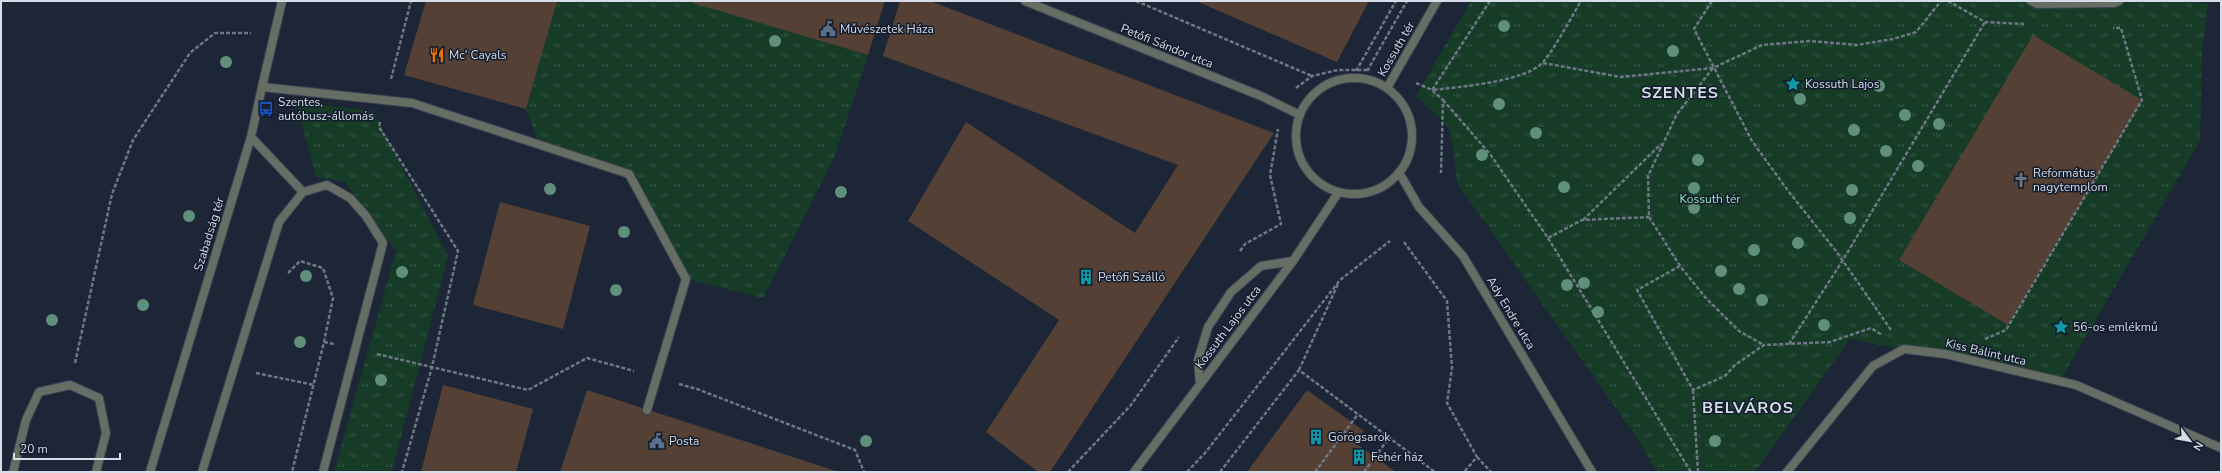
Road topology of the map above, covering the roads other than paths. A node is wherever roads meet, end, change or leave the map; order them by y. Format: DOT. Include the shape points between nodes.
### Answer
graph roads {
  1 [pos="282,1"];
  2 [pos="1025,1"];
  3 [pos="1437,1"];
  4 [pos="2031,1"];
  5 [pos="2119,1"];
  6 [pos="262,87"];
  7 [pos="1387,88"];
  8 [pos="1300,115"];
  9 [pos="251,137"];
  10 [pos="1400,174"];
  11 [pos="303,192"];
  12 [pos="1338,193"];
  13 [pos="1293,261"];
  14 [pos="1200,384"];
  15 [pos="647,410"];
  16 [pos="2221,448"];
  17 [pos="14,472"];
  18 [pos="96,472"];
  19 [pos="150,472"];
  20 [pos="202,472"];
  21 [pos="323,472"];
  22 [pos="1134,472"];
  23 [pos="1592,472"];
  24 [pos="1787,472"];
  1 -- 6 [label="street, Szabadság tér"];
  2 -- 8 [label="street, Petőfi Sándor utca" via="1261,96"];
  3 -- 7 [label="street, Kossuth tér"];
  4 -- 5 [label="street" via="2045,4"];
  6 -- 9 [label="street, Szabadság tér"];
  6 -- 15 [label="street" via="412,104 629,174 686,279"];
  7 -- 8 [label="street" via="1360,78 1337,80 1321,88 1309,100"];
  7 -- 10 [label="street" via="1399,98 1408,112 1412,128 1410,154"];
  8 -- 12 [label="street" via="1296,134 1298,153 1307,170 1320,184"];
  9 -- 11 [label="street"];
  9 -- 19 [label="street, Szabadság tér"];
  10 -- 12 [label="street" via="1387,185 1371,192 1355,195"];
  10 -- 23 [label="street, Ady Endre utca" via="1419,207 1464,256"];
  11 -- 20 [label="street" via="279,222"];
  11 -- 21 [label="street" via="327,185 350,198 366,216 383,243"];
  12 -- 13 [label="street, Kossuth Lajos utca"];
  13 -- 14 [label="street, Kossuth Lajos utca"];
  13 -- 14 [label="street" via="1261,266 1231,292 1208,327 1198,360"];
  14 -- 22 [label="street, Kossuth Lajos utca"];
  16 -- 24 [label="street, Kiss Bálint utca" via="2076,385 1945,354 1904,349 1873,366"];
  17 -- 18 [label="street" via="26,420 39,392 70,385 99,398 106,433"];
}
